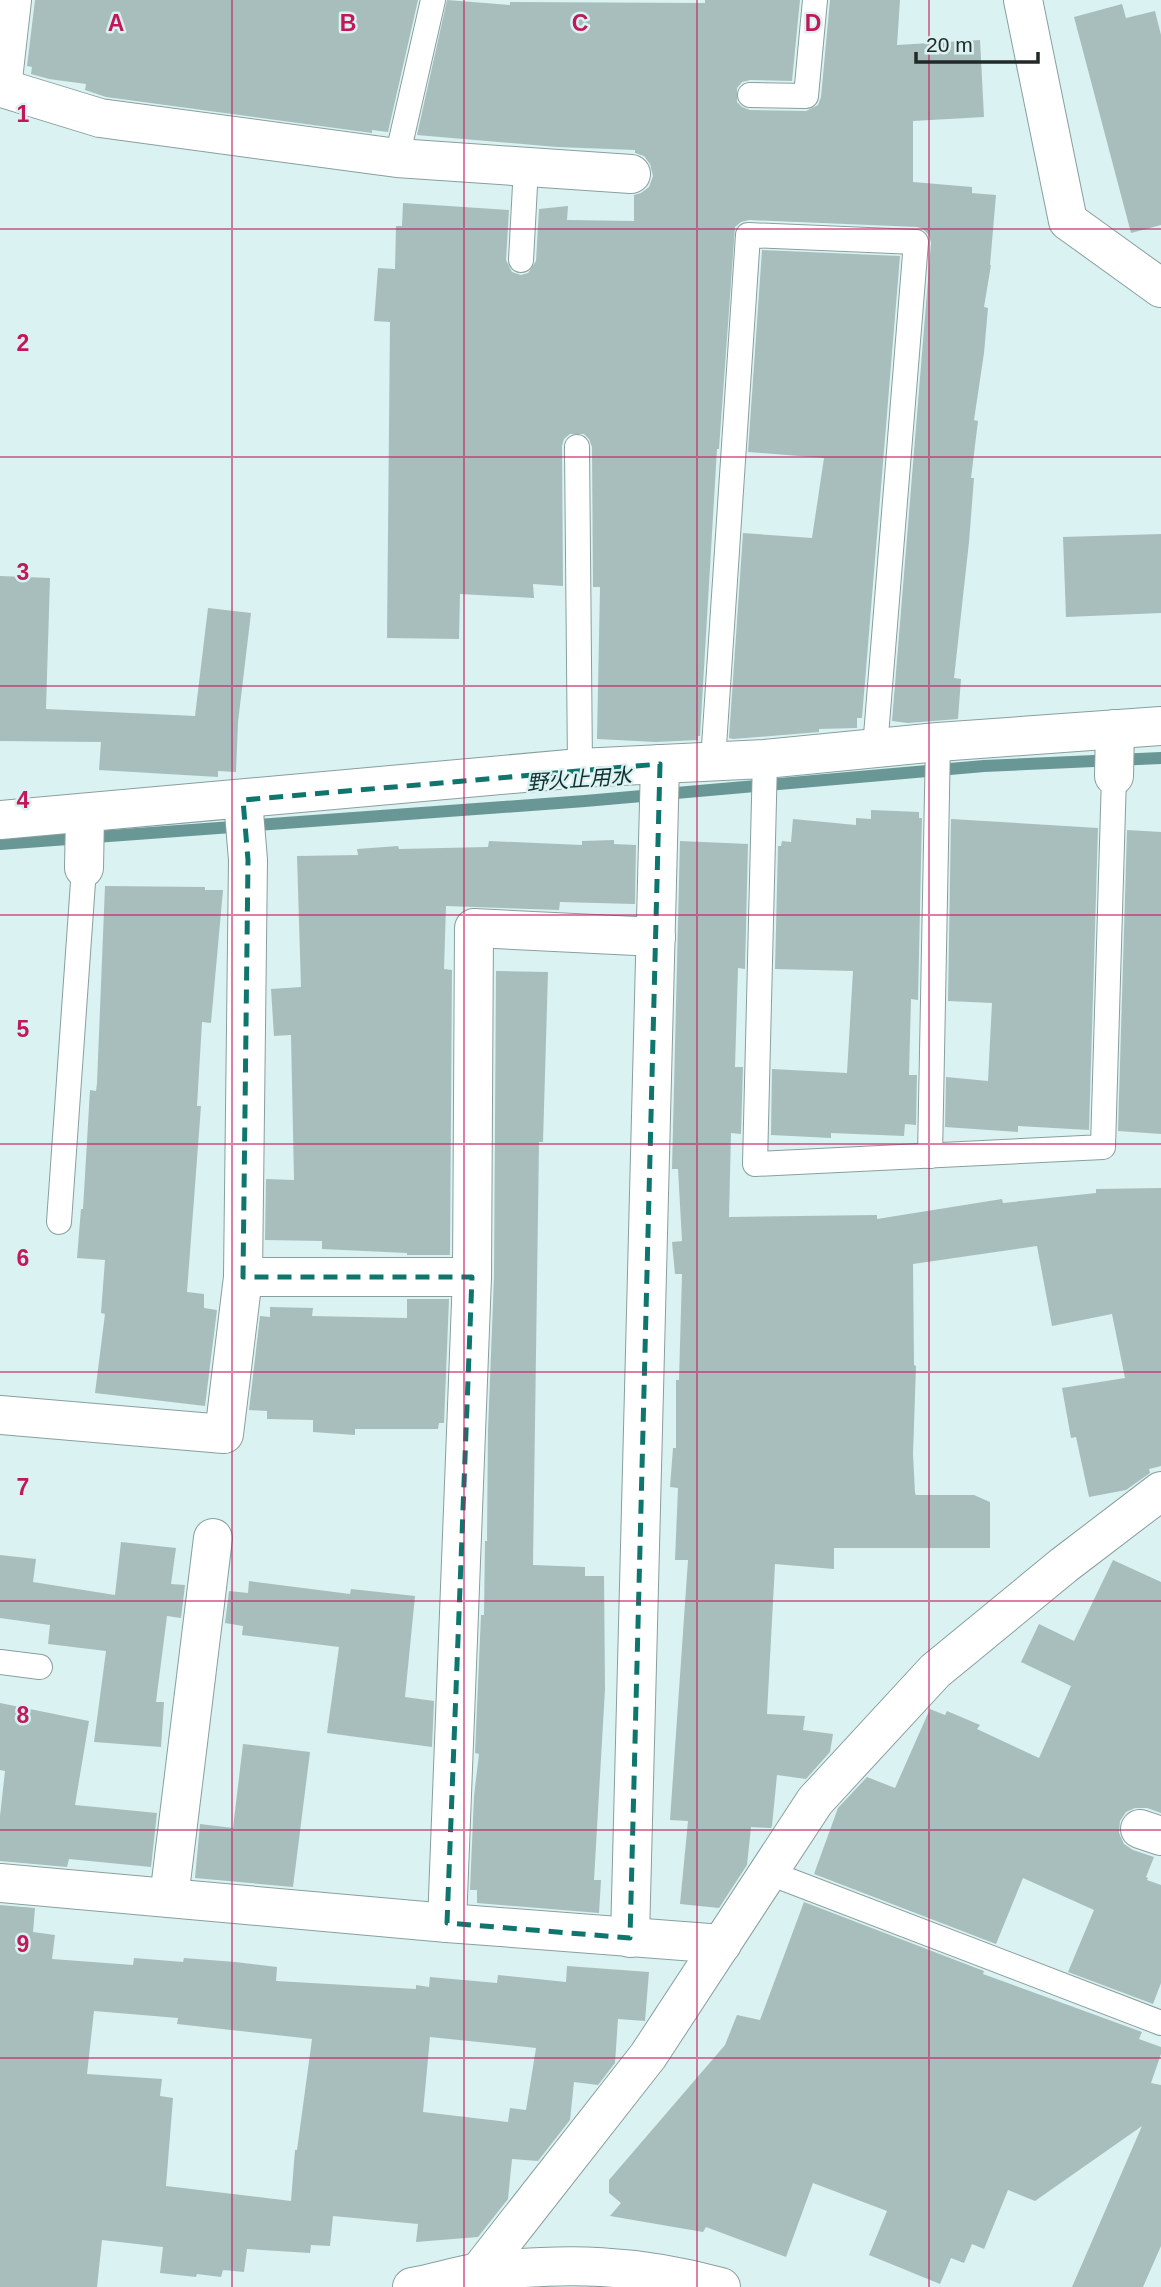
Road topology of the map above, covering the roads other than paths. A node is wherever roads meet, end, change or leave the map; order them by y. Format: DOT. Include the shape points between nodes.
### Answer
graph roads {
  1 [pos="12,0"];
  2 [pos="433,0"];
  3 [pos="815,0"];
  4 [pos="1023,0"];
  5 [pos="750,95"];
  6 [pos="397,158"];
  7 [pos="526,167"];
  8 [pos="631,174"];
  9 [pos="520,260"];
  10 [pos="1161,288"];
  11 [pos="577,447"];
  12 [pos="1161,726"];
  13 [pos="875,748"];
  14 [pos="1114,749"];
  15 [pos="938,750"];
  16 [pos="713,761"];
  17 [pos="765,764"];
  18 [pos="580,768"];
  19 [pos="660,784"];
  20 [pos="244,802"];
  21 [pos="85,816"];
  22 [pos="0,820"];
  23 [pos="84,868"];
  24 [pos="656,937"];
  25 [pos="930,1156"];
  26 [pos="59,1222"];
  27 [pos="472,1276"];
  28 [pos="243,1277"];
  29 [pos="0,1415"];
  30 [pos="1161,1491"];
  31 [pos="213,1538"];
  32 [pos="0,1662"];
  33 [pos="40,1667"];
  34 [pos="767,1872"];
  35 [pos="0,1883"];
  36 [pos="169,1898"];
  37 [pos="447,1923"];
  38 [pos="630,1938"];
  39 [pos="722,1944"];
  40 [pos="1161,2023"];
  41 [pos="478,2273"];
  42 [pos="426,2286"];
  43 [pos="722,2287"];
  1 -- 6 [label="street" via="2,88 100,118"];
  2 -- 6 [label="lane"];
  3 -- 5 [label="lane" via="806,96"];
  4 -- 10 [label="street" via="1068,221"];
  6 -- 7 [label="street"];
  7 -- 8 [label="street"];
  7 -- 9 [label="lane"];
  11 -- 18 [label="lane"];
  12 -- 14 [label="street"];
  13 -- 15 [label="street"];
  13 -- 16 [label="lane" via="916,242 748,235"];
  13 -- 17 [label="street"];
  14 -- 15 [label="street"];
  14 -- 25 [label="lane" via="1103,1147"];
  15 -- 25 [label="lane"];
  16 -- 17 [label="street"];
  16 -- 19 [label="street"];
  17 -- 25 [label="lane" via="755,1164"];
  18 -- 19 [label="street"];
  18 -- 20 [label="street"];
  19 -- 24 [label="street"];
  20 -- 21 [label="street"];
  20 -- 28 [label="street" via="248,860"];
  21 -- 22 [label="street"];
  21 -- 23 [label="street"];
  23 -- 26 [label="lane"];
  24 -- 27 [label="street" via="474,928"];
  24 -- 38 [label="street"];
  27 -- 28 [label="street"];
  27 -- 37 [label="street"];
  28 -- 29 [label="street" via="224,1434"];
  30 -- 34 [label="street" via="935,1671 815,1801"];
  31 -- 36 [label="street"];
  32 -- 33 [label="lane"];
  34 -- 39 [label="street"];
  34 -- 40 [label="lane"];
  35 -- 36 [label="street"];
  36 -- 37 [label="street"];
  37 -- 38 [label="street"];
  38 -- 39 [label="street"];
  39 -- 41 [label="street" via="648,2056"];
  41 -- 42 [label="street"];
  41 -- 43 [label="street" via="582,2266 644,2269"];
}
